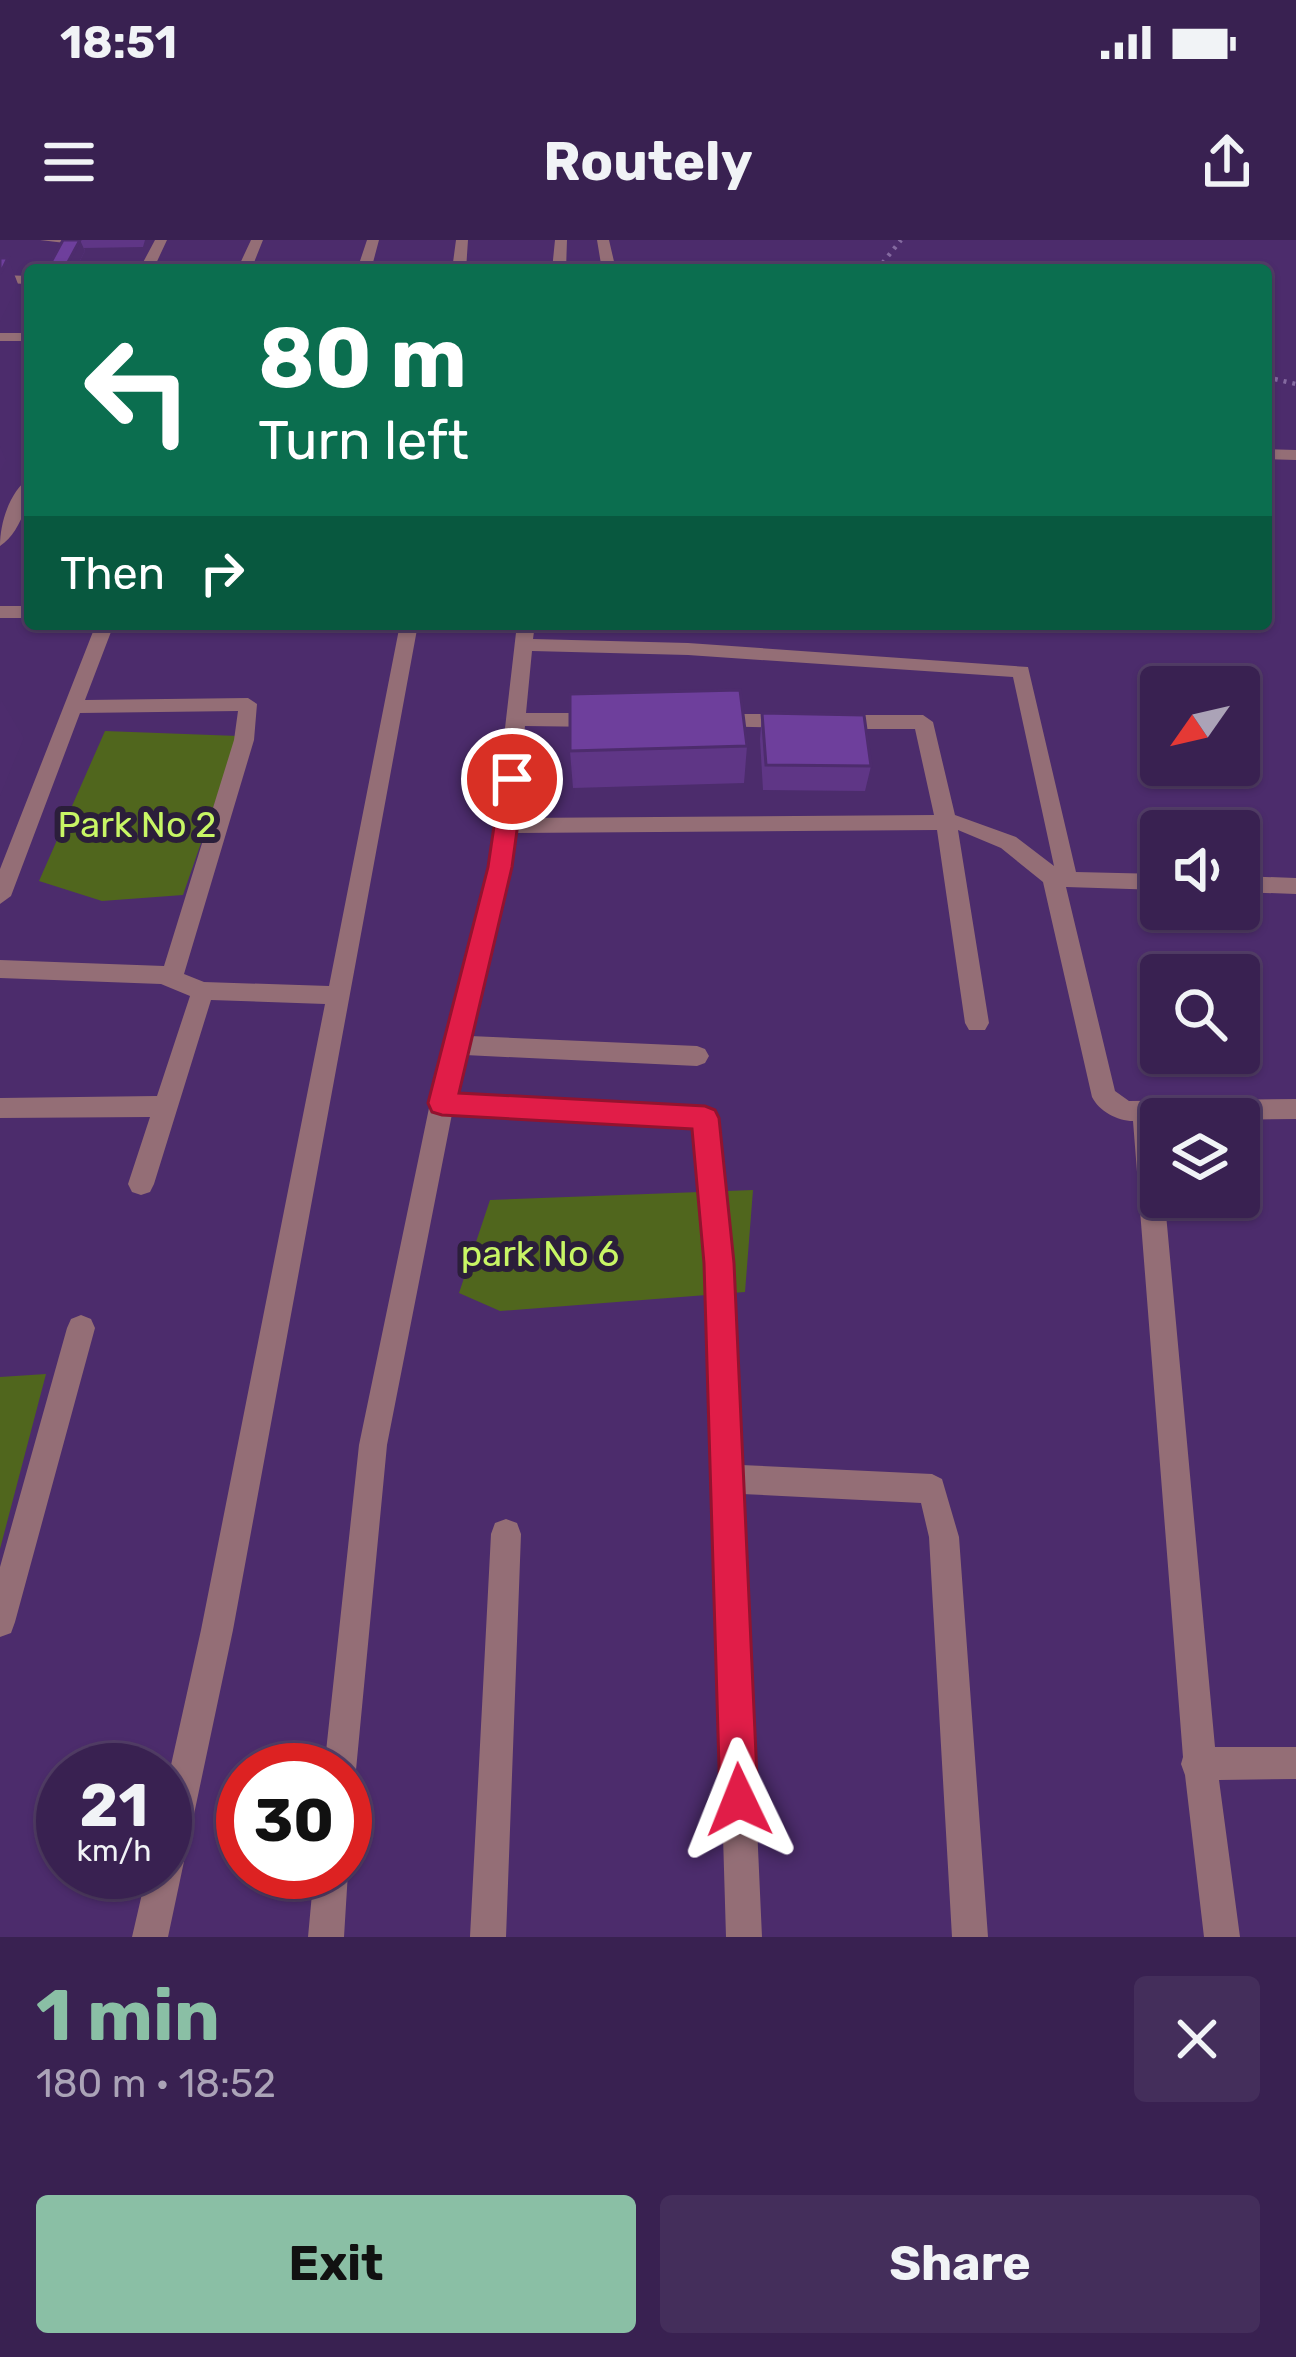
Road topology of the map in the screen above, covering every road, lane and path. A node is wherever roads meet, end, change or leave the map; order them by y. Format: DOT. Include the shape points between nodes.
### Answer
graph roads {
  1 [pos="46,240"];
  2 [pos="65,240"];
  3 [pos="901,240"];
  4 [pos="882,264"];
  5 [pos="24,493"];
  6 [pos="2,534"];
  7 [pos="103,630"];
  8 [pos="408,630"];
  9 [pos="525,634"];
  10 [pos="73,707"];
  11 [pos="518,719"];
  12 [pos="613,720"];
  13 [pos="685,721"];
  14 [pos="946,822"];
  15 [pos="506,826"];
  16 [pos="1060,879"];
  17 [pos="1140,881"];
  18 [pos="1260,885"];
  19 [pos="1296,886"];
  20 [pos="0,896"];
  21 [pos="0,969"];
  22 [pos="172,979"];
  23 [pos="203,991"];
  24 [pos="337,995"];
  25 [pos="977,1023"];
  26 [pos="455,1046"];
  27 [pos="697,1057"];
  28 [pos="442,1103"];
  29 [pos="164,1106"];
  30 [pos="0,1108"];
  31 [pos="1296,1108"];
  32 [pos="1260,1109"];
  33 [pos="1140,1111"];
  34 [pos="141,1184"];
  35 [pos="1154,1218"];
  36 [pos="81,1328"];
  37 [pos="728,1479"];
  38 [pos="506,1534"];
  39 [pos="2,1603"];
  40 [pos="343,1743"];
  41 [pos="192,1745"];
  42 [pos="1296,1763"];
  43 [pos="1197,1764"];
  44 [pos="159,1899"];
  45 [pos="330,1899"];
  46 [pos="150,1937"];
  47 [pos="326,1937"];
  48 [pos="488,1937"];
  49 [pos="744,1937"];
  50 [pos="970,1937"];
  51 [pos="1222,1937"];
  1 -- 2 [label="lane"];
  3 -- 4 [label="path"];
  5 -- 6 [label="street"];
  7 -- 10 [label="street"];
  8 -- 24 [label="street"];
  9 -- 11 [label="street"];
  9 -- 16 [label="street" via="1022,671"];
  10 -- 20 [label="street"];
  10 -- 22 [label="street" via="248,704"];
  11 -- 12 [label="street"];
  11 -- 15 [label="street"];
  13 -- 14 [label="street" via="923,722"];
  14 -- 15 [label="street"];
  14 -- 16 [label="street" via="996,832"];
  14 -- 25 [label="street"];
  15 -- 26 [label="street"];
  16 -- 17 [label="street"];
  16 -- 33 [label="street" via="1104,1096 1126,1112"];
  18 -- 19 [label="street"];
  21 -- 22 [label="street"];
  22 -- 23 [label="street"];
  23 -- 24 [label="street"];
  23 -- 29 [label="street"];
  24 -- 41 [label="street"];
  26 -- 27 [label="street"];
  26 -- 28 [label="street"];
  28 -- 37 [label="street" via="705,1118"];
  28 -- 40 [label="street" via="373,1444"];
  29 -- 30 [label="street"];
  29 -- 34 [label="street"];
  31 -- 32 [label="street"];
  35 -- 43 [label="street"];
  36 -- 39 [label="street"];
  37 -- 49 [label="street"];
  37 -- 50 [label="street" via="932,1489 944,1537"];
  38 -- 48 [label="street"];
  42 -- 43 [label="street"];
  43 -- 51 [label="street"];
  44 -- 46 [label="street"];
  45 -- 47 [label="street"];
}
